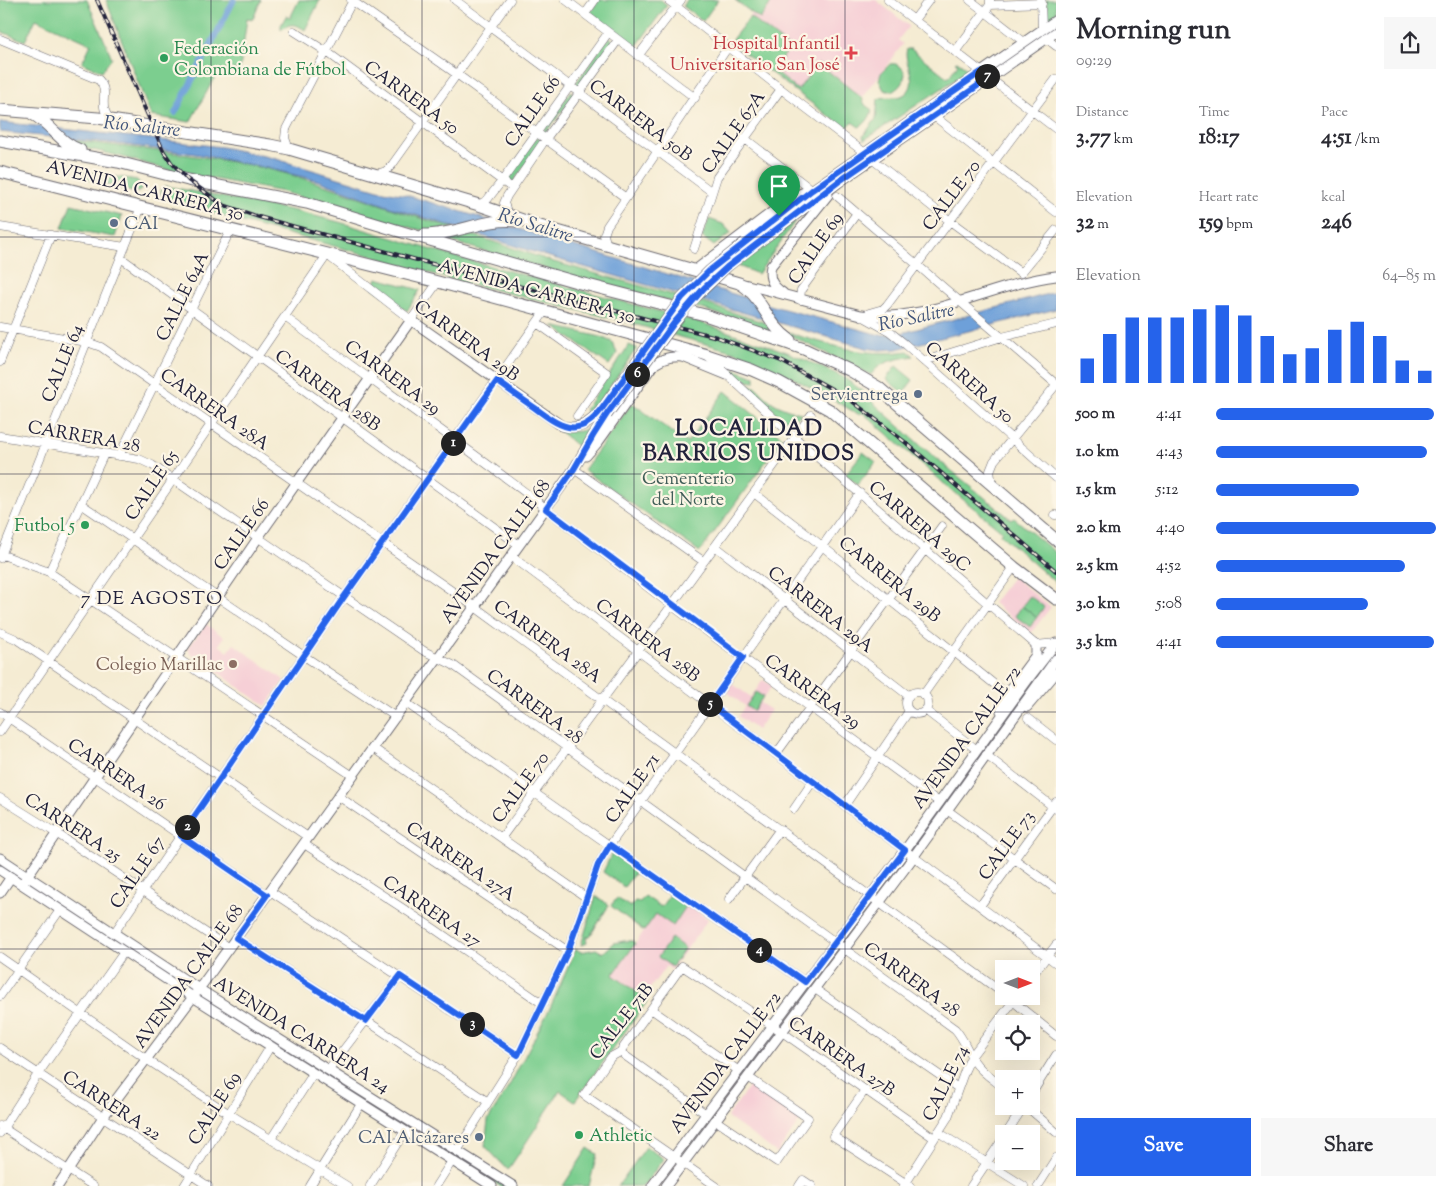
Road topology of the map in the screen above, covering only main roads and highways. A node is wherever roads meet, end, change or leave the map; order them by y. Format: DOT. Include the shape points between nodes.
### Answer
graph roads {
  1 [pos="1056,20"];
  2 [pos="1056,32"];
  3 [pos="0,110"];
  4 [pos="24,112"];
  5 [pos="0,141"];
  6 [pos="869,156"];
  7 [pos="118,162"];
  8 [pos="0,172"];
  9 [pos="838,182"];
  10 [pos="812,190"];
  11 [pos="540,226"];
  12 [pos="409,234"];
  13 [pos="748,246"];
  14 [pos="697,270"];
  15 [pos="1056,276"];
  16 [pos="739,283"];
  17 [pos="787,296"];
  18 [pos="411,320"];
  19 [pos="804,349"];
  20 [pos="727,375"];
  21 [pos="604,412"];
  22 [pos="594,418"];
  23 [pos="574,469"];
  24 [pos="1056,540"];
  25 [pos="1056,598"];
  26 [pos="1056,643"];
  27 [pos="1036,646"];
  28 [pos="1056,659"];
  29 [pos="1056,672"];
  30 [pos="1013,718"];
  31 [pos="999,719"];
  32 [pos="0,858"];
  33 [pos="0,870"];
  34 [pos="27,876"];
  35 [pos="11,877"];
  36 [pos="22,884"];
  37 [pos="0,893"];
  38 [pos="199,989"];
  39 [pos="193,997"];
  40 [pos="58,1186"];
  41 [pos="492,1186"];
  42 [pos="513,1186"];
  43 [pos="652,1186"];
  44 [pos="666,1186"];
  1 -- 6 [label="main road, AVENIDA CALLE 68"];
  2 -- 6 [label="main road, AVENIDA CALLE 68" via="934,116"];
  3 -- 4 [label="highway, AVENIDA CARRERA 30"];
  4 -- 7 [label="highway" via="44,121 72,147"];
  4 -- 11 [label="highway, AVENIDA CARRERA 30" via="90,117 270,144"];
  5 -- 7 [label="highway, AVENIDA CARRERA 30"];
  6 -- 9 [label="main road, AVENIDA CALLE 68"];
  6 -- 10 [label="main road, AVENIDA CALLE 68"];
  7 -- 12 [label="highway, AVENIDA CARRERA 30" via="188,180 307,203"];
  8 -- 25 [label="highway, AVENIDA CARRERA 30" via="438,282 752,370 830,410 1014,567"];
  9 -- 13 [label="main road, AVENIDA CALLE 68"];
  9 -- 17 [label="main road" via="771,266 773,284"];
  10 -- 13 [label="main road, AVENIDA CALLE 68"];
  10 -- 14 [label="highway" via="792,198"];
  11 -- 12 [label="highway" via="512,220 442,234"];
  11 -- 14 [label="highway, AVENIDA CARRERA 30"];
  12 -- 19 [label="highway, AVENIDA CARRERA 30" via="705,315"];
  13 -- 21 [label="main road, AVENIDA CALLE 68, bridge" via="689,304"];
  14 -- 16 [label="highway, AVENIDA CARRERA 30"];
  15 -- 17 [label="main road, AVENIDA CARRERA 30" via="962,303 894,317 860,315"];
  16 -- 17 [label="main road, AVENIDA CARRERA 30"];
  16 -- 19 [label="highway, AVENIDA CARRERA 30" via="755,296 783,336"];
  18 -- 22 [label="main road, CARRERA 29B" via="562,426 576,428"];
  18 -- 34 [label="main road, CALLE 66"];
  19 -- 24 [label="highway, AVENIDA CARRERA 30" via="878,387"];
  20 -- 23 [label="main road" via="683,357 671,357 655,364 600,441"];
  21 -- 22 [label="main road, AVENIDA CALLE 68"];
  21 -- 23 [label="main road, AVENIDA CALLE 68"];
  23 -- 38 [label="main road, AVENIDA CALLE 68"];
  26 -- 31 [label="main road, AVENIDA CALLE 72"];
  27 -- 31 [label="main road" via="1036,656 1007,694"];
  28 -- 30 [label="main road, AVENIDA CALLE 72"];
  29 -- 30 [label="main road"];
  30 -- 44 [label="main road, AVENIDA CALLE 72"];
  31 -- 43 [label="main road, AVENIDA CALLE 72" via="905,850"];
  32 -- 34 [label="main road, AVENIDA CARRERA 24"];
  33 -- 35 [label="main road, AVENIDA CARRERA 24"];
  34 -- 35 [label="main road"];
  34 -- 36 [label="main road, CALLE 66"];
  34 -- 38 [label="main road, AVENIDA CARRERA 24"];
  35 -- 36 [label="main road, AVENIDA CARRERA 24"];
  35 -- 37 [label="main road"];
  36 -- 39 [label="main road, AVENIDA CARRERA 24"];
  38 -- 39 [label="main road, AVENIDA CALLE 68"];
  38 -- 42 [label="main road, AVENIDA CARRERA 24"];
  39 -- 40 [label="main road, AVENIDA CALLE 68" via="103,1118"];
  39 -- 41 [label="main road, AVENIDA CARRERA 24"];
}
